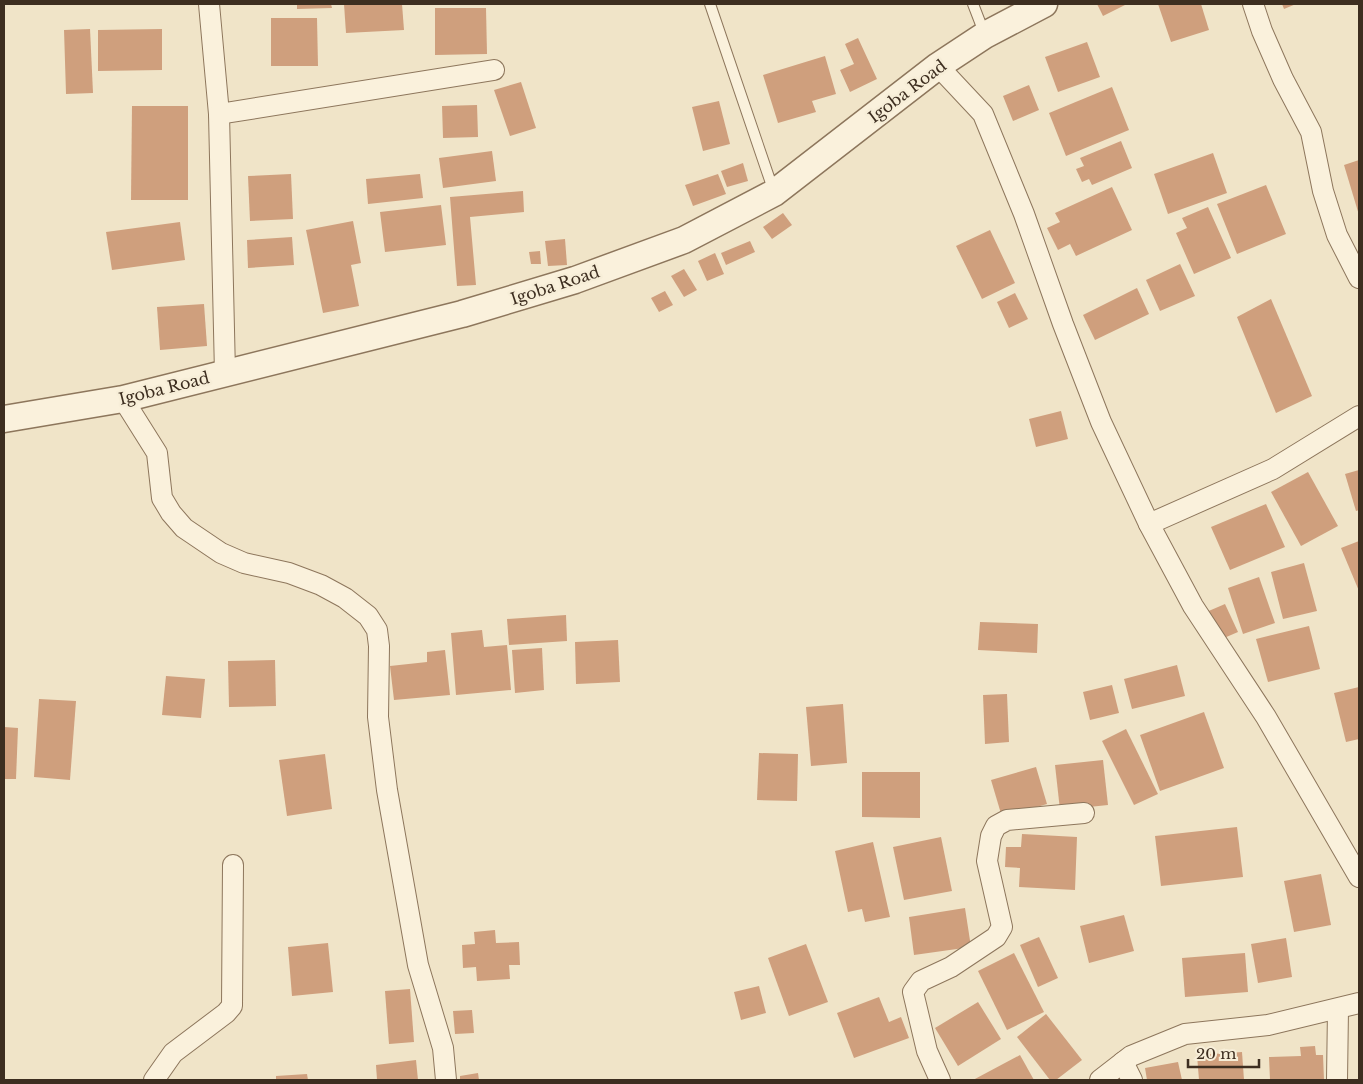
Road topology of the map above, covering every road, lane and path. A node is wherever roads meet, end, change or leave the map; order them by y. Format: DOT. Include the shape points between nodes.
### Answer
graph roads {
  1 [pos="209,4"];
  2 [pos="710,4"];
  3 [pos="973,4"];
  4 [pos="1044,4"];
  5 [pos="1253,4"];
  6 [pos="1018,10"];
  7 [pos="985,34"];
  8 [pos="938,66"];
  9 [pos="494,70"];
  10 [pos="219,114"];
  11 [pos="774,192"];
  12 [pos="1359,278"];
  13 [pos="225,373"];
  14 [pos="123,399"];
  15 [pos="1359,416"];
  16 [pos="4,419"];
  17 [pos="1149,524"];
  18 [pos="1084,813"];
  19 [pos="234,866"];
  20 [pos="1359,877"];
  21 [pos="1359,1003"];
  22 [pos="1338,1009"];
  23 [pos="1123,1062"];
  24 [pos="154,1080"];
  25 [pos="446,1080"];
  26 [pos="940,1080"];
  27 [pos="1100,1080"];
  28 [pos="1132,1080"];
  29 [pos="1337,1080"];
  1 -- 10 [label="street"];
  2 -- 11 [label="lane"];
  3 -- 7 [label="lane"];
  4 -- 6 [label="street, Igoba Road"];
  5 -- 12 [label="street" via="1283,79 1311,132 1323,191 1337,235"];
  6 -- 7 [label="street, Igoba Road"];
  7 -- 8 [label="street, Igoba Road"];
  8 -- 11 [label="street, Igoba Road"];
  8 -- 17 [label="street" via="983,114 1024,214 1101,422"];
  9 -- 10 [label="street"];
  10 -- 13 [label="street"];
  11 -- 13 [label="street, Igoba Road" via="684,240 575,280 462,314"];
  13 -- 14 [label="street, Igoba Road"];
  14 -- 16 [label="street, Igoba Road"];
  14 -- 25 [label="street" via="157,453 162,498 184,528 221,553 244,563 289,573 321,585 368,616 377,630 378,717 386,790 418,965 443,1048"];
  15 -- 17 [label="street" via="1273,469"];
  17 -- 20 [label="street" via="1194,606 1266,717"];
  18 -- 26 [label="street" via="1007,820 996,826 987,861 1002,927 996,937 950,967 921,981 913,992 927,1051"];
  19 -- 24 [label="street" via="232,1006 173,1052"];
  21 -- 22 [label="street"];
  22 -- 23 [label="street" via="1268,1026 1185,1034"];
  22 -- 29 [label="street"];
  23 -- 27 [label="street"];
  23 -- 28 [label="street"];
}
